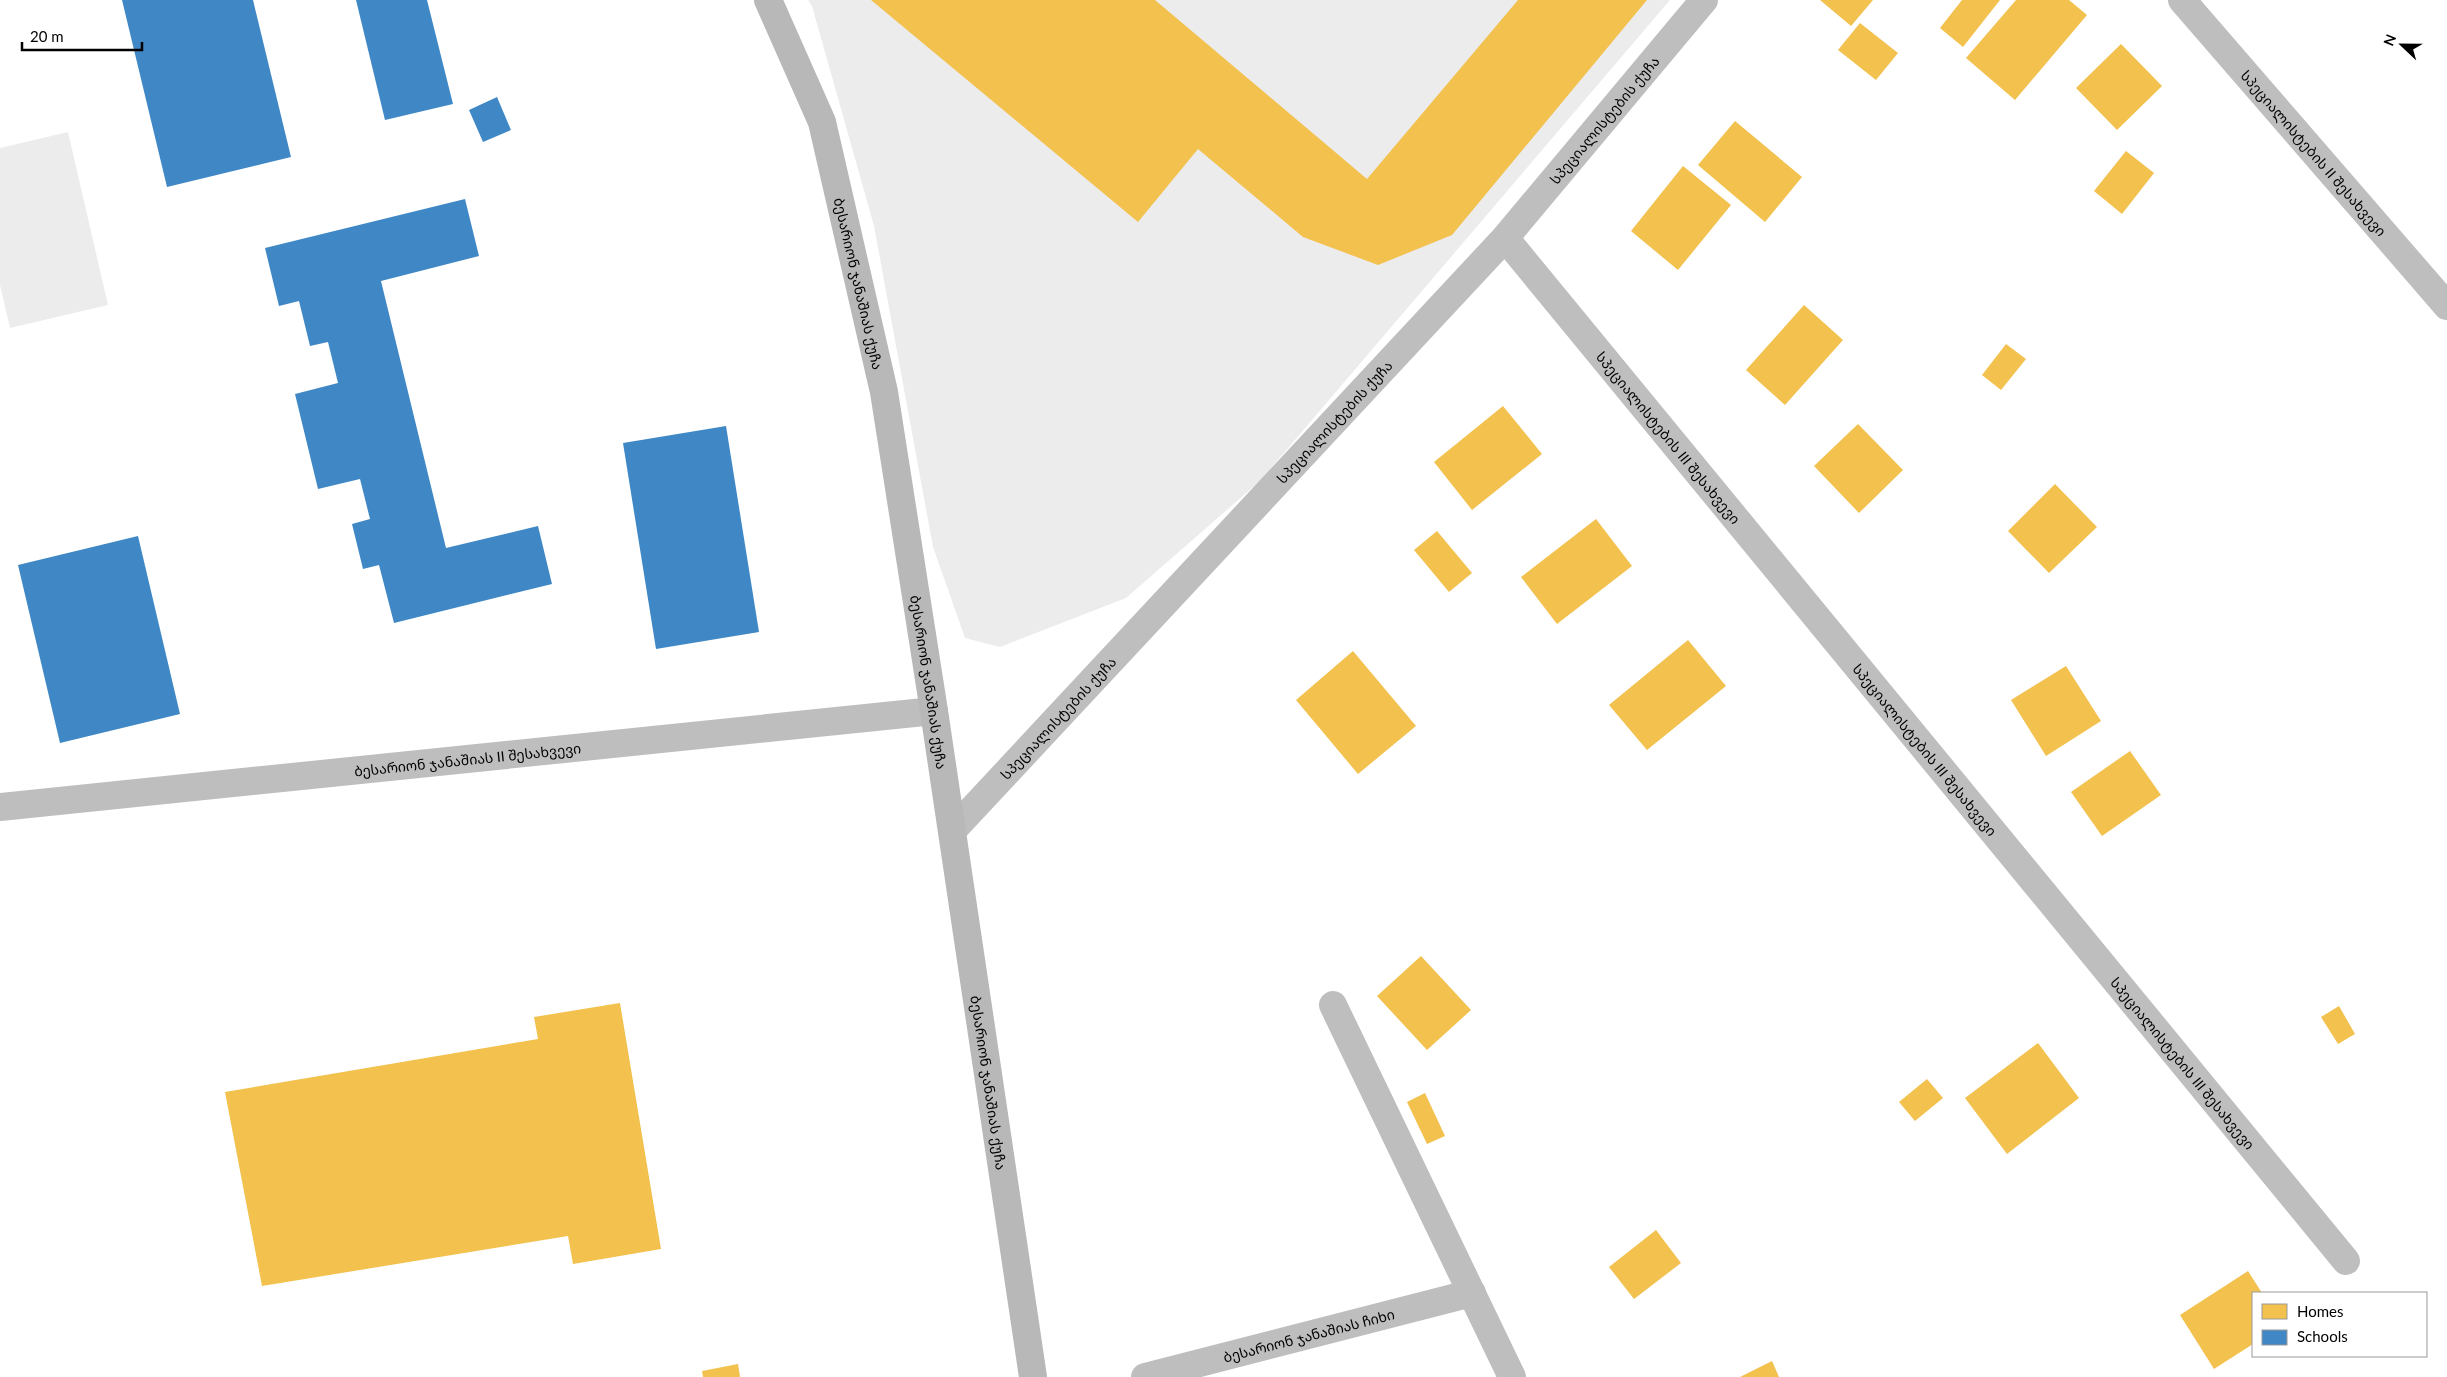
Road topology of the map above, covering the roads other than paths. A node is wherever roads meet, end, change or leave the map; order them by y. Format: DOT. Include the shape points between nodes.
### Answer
graph roads {
  1 [pos="768,0"];
  2 [pos="1704,0"];
  3 [pos="2182,0"];
  4 [pos="1504,238"];
  5 [pos="2447,306"];
  6 [pos="934,711"];
  7 [pos="0,807"];
  8 [pos="952,832"];
  9 [pos="1333,1005"];
  10 [pos="2346,1261"];
  11 [pos="1472,1293"];
  12 [pos="1033,1377"];
  13 [pos="1145,1377"];
  14 [pos="1512,1377"];
  1 -- 6 [label="street, ბესარიონ ჯანაშიას ქუჩა" via="822,122 884,392"];
  2 -- 4 [label="street, სპეციალისტების ქუჩა"];
  3 -- 5 [label="street, სპეციალისტების II შესახვევი"];
  4 -- 8 [label="street, სპეციალისტების ქუჩა"];
  4 -- 10 [label="street, სპეციალისტების III შესახვევი"];
  6 -- 7 [label="street, ბესარიონ ჯანაშიას II შესახვევი"];
  6 -- 8 [label="street, ბესარიონ ჯანაშიას ქუჩა"];
  8 -- 12 [label="street, ბესარიონ ჯანაშიას ქუჩა"];
  9 -- 11 [label="street"];
  11 -- 13 [label="street, ბესარიონ ჯანაშიას ჩიხი"];
  11 -- 14 [label="street"];
}
